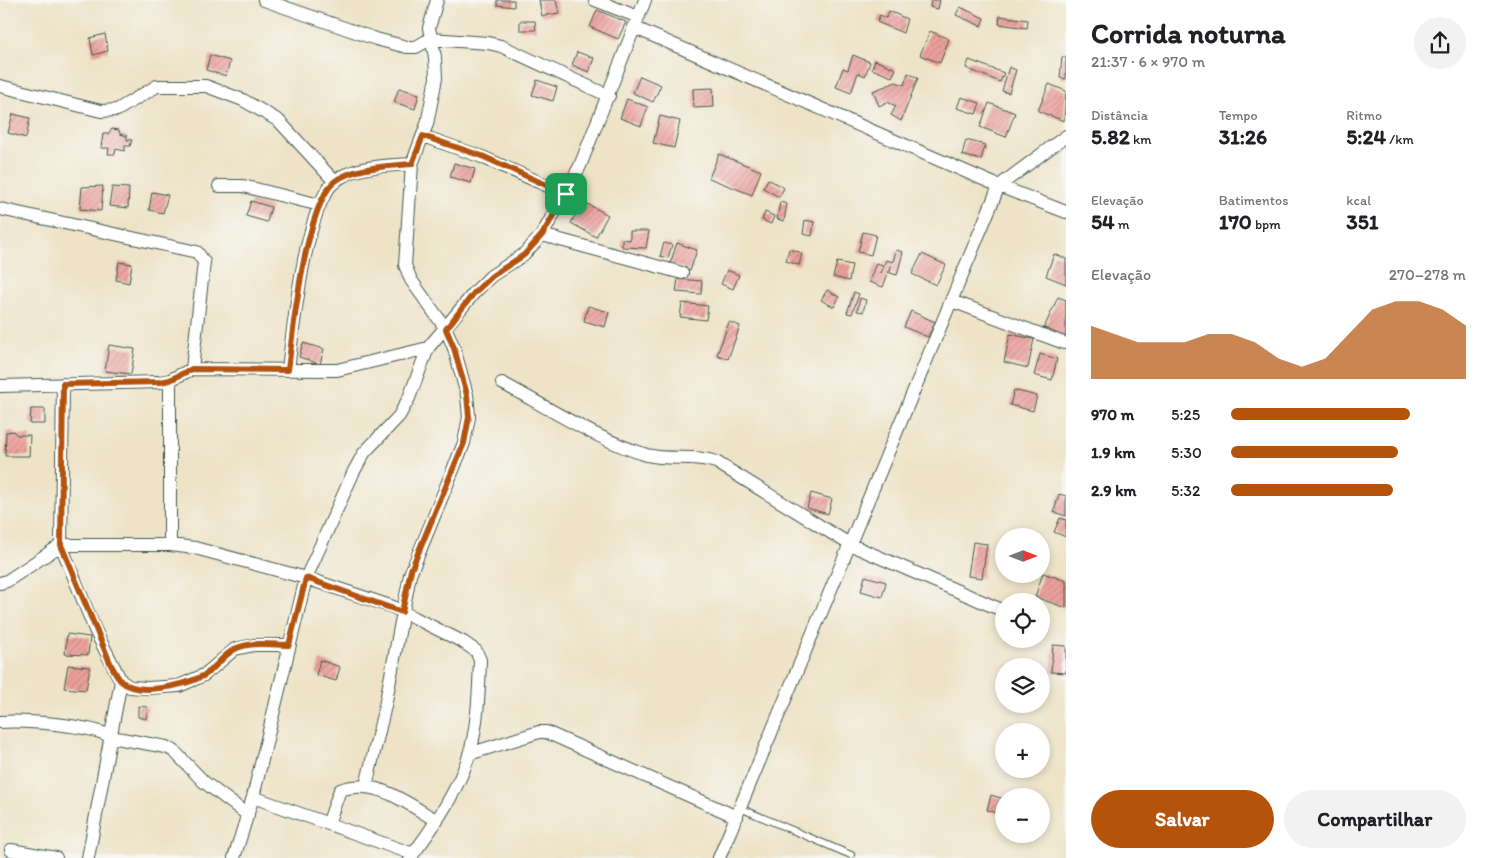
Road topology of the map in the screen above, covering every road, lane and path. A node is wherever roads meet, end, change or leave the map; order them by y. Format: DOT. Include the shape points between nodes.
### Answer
graph roads {
  1 [pos="264,0"];
  2 [pos="438,0"];
  3 [pos="595,0"];
  4 [pos="645,0"];
  5 [pos="635,22"];
  6 [pos="430,39"];
  7 [pos="0,86"];
  8 [pos="609,96"];
  9 [pos="423,136"];
  10 [pos="1066,136"];
  11 [pos="412,164"];
  12 [pos="335,182"];
  13 [pos="219,186"];
  14 [pos="999,186"];
  15 [pos="566,194"];
  16 [pos="320,205"];
  17 [pos="0,209"];
  18 [pos="1066,212"];
  19 [pos="542,235"];
  20 [pos="682,273"];
  21 [pos="952,301"];
  22 [pos="446,329"];
  23 [pos="1064,343"];
  24 [pos="428,348"];
  25 [pos="192,369"];
  26 [pos="288,370"];
  27 [pos="170,380"];
  28 [pos="502,383"];
  29 [pos="63,384"];
  30 [pos="0,386"];
  31 [pos="61,545"];
  32 [pos="170,545"];
  33 [pos="851,545"];
  34 [pos="306,578"];
  35 [pos="0,583"];
  36 [pos="995,607"];
  37 [pos="402,612"];
  38 [pos="289,645"];
  39 [pos="121,681"];
  40 [pos="0,722"];
  41 [pos="111,737"];
  42 [pos="469,754"];
  43 [pos="366,786"];
  44 [pos="253,797"];
  45 [pos="738,812"];
  46 [pos="248,815"];
  47 [pos="436,821"];
  48 [pos="328,824"];
  49 [pos="11,850"];
  50 [pos="851,855"];
  51 [pos="411,856"];
  52 [pos="50,858"];
  53 [pos="88,858"];
  54 [pos="234,858"];
  55 [pos="719,858"];
  1 -- 6 [label="street" via="407,47 416,47"];
  2 -- 6 [label="street" via="431,16"];
  3 -- 5 [label="street"];
  4 -- 5 [label="street"];
  5 -- 8 [label="street"];
  5 -- 14 [label="street"];
  6 -- 8 [label="street" via="501,46"];
  6 -- 9 [label="street" via="436,57 436,78"];
  7 -- 12 [label="street" via="102,111 117,110 157,86 206,86 243,100 279,121"];
  8 -- 15 [label="street"];
  9 -- 11 [label="street"];
  9 -- 15 [label="street" via="482,156"];
  10 -- 14 [label="street"];
  11 -- 12 [label="street" via="357,171"];
  11 -- 22 [label="street" via="405,265 411,280"];
  12 -- 16 [label="street"];
  13 -- 16 [label="street" via="243,186"];
  14 -- 18 [label="street"];
  14 -- 21 [label="street"];
  15 -- 19 [label="street"];
  16 -- 26 [label="street" via="297,294"];
  17 -- 25 [label="street" via="197,252 204,262"];
  19 -- 20 [label="street"];
  19 -- 22 [label="street" via="524,255 480,287"];
  21 -- 23 [label="street"];
  21 -- 33 [label="street"];
  22 -- 24 [label="street"];
  22 -- 37 [label="street" via="462,378 469,417 464,443 411,570"];
  24 -- 26 [label="street" via="337,370"];
  24 -- 34 [label="street" via="399,416 364,453 354,471"];
  25 -- 26 [label="street"];
  25 -- 27 [label="street"];
  27 -- 29 [label="street"];
  27 -- 32 [label="street"];
  28 -- 33 [label="street" via="615,443 669,459 703,458 716,462"];
  29 -- 30 [label="street"];
  29 -- 31 [label="street"];
  31 -- 32 [label="street"];
  31 -- 35 [label="street"];
  31 -- 39 [label="street" via="95,630"];
  32 -- 34 [label="street" via="195,548"];
  33 -- 36 [label="street"];
  33 -- 45 [label="street"];
  34 -- 37 [label="street"];
  34 -- 38 [label="street"];
  37 -- 42 [label="street" via="476,651 480,660 480,676"];
  37 -- 43 [label="street"];
  38 -- 39 [label="street" via="254,645 235,649 204,675 179,686 148,688 130,686"];
  38 -- 44 [label="street"];
  39 -- 41 [label="street"];
  40 -- 41 [label="street" via="82,728"];
  41 -- 46 [label="street" via="174,751 204,782"];
  41 -- 53 [label="street"];
  42 -- 45 [label="street" via="546,732"];
  42 -- 47 [label="street"];
  43 -- 47 [label="street" via="381,790"];
  43 -- 48 [label="street" via="340,790"];
  44 -- 46 [label="street"];
  44 -- 48 [label="street"];
  45 -- 50 [label="lane"];
  45 -- 55 [label="street"];
  46 -- 54 [label="street"];
  47 -- 51 [label="street"];
  48 -- 51 [label="street"];
  49 -- 52 [label="street"];
}
